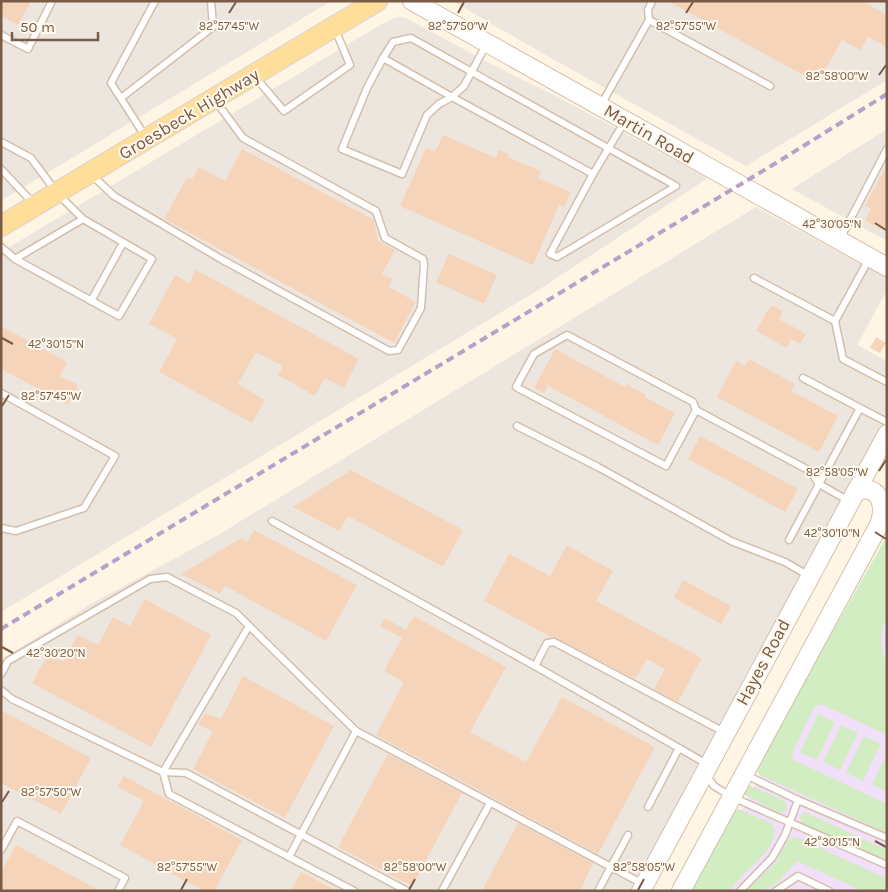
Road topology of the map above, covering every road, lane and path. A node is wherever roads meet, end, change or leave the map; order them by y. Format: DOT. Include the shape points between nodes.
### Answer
graph roads {
  1 [pos="52,1"];
  2 [pos="155,1"];
  3 [pos="211,1"];
  4 [pos="377,1"];
  5 [pos="412,1"];
  6 [pos="652,1"];
  7 [pos="649,20"];
  8 [pos="334,28"];
  9 [pos="1,35"];
  10 [pos="488,43"];
  11 [pos="383,58"];
  12 [pos="472,71"];
  13 [pos="253,75"];
  14 [pos="770,86"];
  15 [pos="452,97"];
  16 [pos="121,98"];
  17 [pos="214,99"];
  18 [pos="600,106"];
  19 [pos="625,120"];
  20 [pos="147,139"];
  21 [pos="1,142"];
  22 [pos="608,148"];
  23 [pos="887,149"];
  24 [pos="1,169"];
  25 [pos="90,173"];
  26 [pos="593,174"];
  27 [pos="57,193"];
  28 [pos="36,205"];
  29 [pos="83,219"];
  30 [pos="1,226"];
  31 [pos="839,241"];
  32 [pos="123,243"];
  33 [pos="1,247"];
  34 [pos="870,258"];
  35 [pos="15,259"];
  36 [pos="887,267"];
  37 [pos="754,278"];
  38 [pos="91,301"];
  39 [pos="835,321"];
  40 [pos="803,378"];
  41 [pos="887,382"];
  42 [pos="1,392"];
  43 [pos="860,408"];
  44 [pos="696,410"];
  45 [pos="887,422"];
  46 [pos="517,426"];
  47 [pos="884,447"];
  48 [pos="819,484"];
  49 [pos="853,497"];
  50 [pos="883,517"];
  51 [pos="272,521"];
  52 [pos="1,528"];
  53 [pos="789,540"];
  54 [pos="810,576"];
  55 [pos="249,626"];
  56 [pos="535,666"];
  57 [pos="1,674"];
  58 [pos="1,690"];
  59 [pos="356,731"];
  60 [pos="726,733"];
  61 [pos="679,748"];
  62 [pos="706,768"];
  63 [pos="163,772"];
  64 [pos="744,774"];
  65 [pos="732,797"];
  66 [pos="798,800"];
  67 [pos="490,802"];
  68 [pos="648,807"];
  69 [pos="789,823"];
  70 [pos="301,834"];
  71 [pos="628,835"];
  72 [pos="887,838"];
  73 [pos="1,850"];
  74 [pos="289,857"];
  75 [pos="887,866"];
  76 [pos="611,867"];
  77 [pos="642,888"];
  78 [pos="118,891"];
  79 [pos="354,891"];
  80 [pos="407,891"];
  81 [pos="442,891"];
  82 [pos="598,891"];
  83 [pos="681,891"];
  84 [pos="740,891"];
  85 [pos="776,891"];
  86 [pos="829,891"];
  1 -- 9 [label="lane" via="28,49"];
  2 -- 16 [label="lane" via="111,83"];
  3 -- 16 [label="lane" via="212,27"];
  4 -- 8 [label="main road, Groesbeck Highway"];
  5 -- 10 [label="street, Martin Road"];
  6 -- 7 [label="lane" via="648,10"];
  7 -- 14 [label="lane"];
  7 -- 18 [label="lane"];
  8 -- 13 [label="main road, Groesbeck Highway"];
  8 -- 13 [label="lane" via="350,65 284,111"];
  10 -- 12 [label="lane"];
  10 -- 18 [label="street, Martin Road"];
  11 -- 12 [label="lane" via="393,42 411,38"];
  11 -- 15 [label="lane"];
  11 -- 15 [label="lane" via="342,149 402,174 427,116"];
  12 -- 15 [label="lane" via="464,86"];
  12 -- 22 [label="lane"];
  13 -- 17 [label="main road, Groesbeck Highway"];
  15 -- 26 [label="lane"];
  16 -- 20 [label="lane"];
  17 -- 20 [label="main road, Groesbeck Highway"];
  17 -- 25 [label="lane" via="243,138 376,211 385,238 423,259 421,308 398,350 389,352 222,259 114,196"];
  18 -- 19 [label="street, Martin Road"];
  19 -- 22 [label="lane"];
  19 -- 31 [label="street, Martin Road"];
  20 -- 25 [label="main road, Groesbeck Highway"];
  21 -- 27 [label="lane" via="31,158"];
  22 -- 26 [label="lane"];
  22 -- 26 [label="lane" via="676,186 557,257 550,254"];
  23 -- 31 [label="lane"];
  24 -- 28 [label="lane"];
  25 -- 27 [label="main road, Groesbeck Highway"];
  27 -- 28 [label="main road, Groesbeck Highway"];
  27 -- 29 [label="lane"];
  28 -- 30 [label="main road, Groesbeck Highway"];
  29 -- 32 [label="lane"];
  29 -- 35 [label="lane"];
  31 -- 34 [label="street, Martin Road"];
  32 -- 38 [label="lane"];
  32 -- 38 [label="lane" via="152,259 119,316"];
  33 -- 35 [label="lane"];
  34 -- 36 [label="street, Martin Road"];
  34 -- 39 [label="lane"];
  35 -- 38 [label="lane"];
  37 -- 39 [label="lane"];
  39 -- 41 [label="lane" via="843,359"];
  40 -- 43 [label="lane"];
  42 -- 52 [label="lane" via="115,456 84,508 16,531"];
  43 -- 45 [label="lane"];
  43 -- 48 [label="lane"];
  44 -- 44 [label="lane" via="693,402 567,335 534,354 516,387 666,466"];
  44 -- 48 [label="lane" via="810,471"];
  46 -- 54 [label="lane" via="731,541 785,562"];
  47 -- 49 [label="street, Hayes Road"];
  48 -- 49 [label="lane"];
  48 -- 53 [label="lane"];
  49 -- 50 [label="street" via="866,489 872,491 881,501"];
  49 -- 54 [label="street, Hayes Road"];
  50 -- 64 [label="street, Hayes Road"];
  51 -- 56 [label="lane"];
  54 -- 60 [label="street, Hayes Road"];
  55 -- 57 [label="lane" via="236,613 167,577 150,579 8,661"];
  55 -- 59 [label="lane"];
  55 -- 63 [label="lane"];
  56 -- 60 [label="lane" via="547,643 554,642"];
  56 -- 61 [label="lane"];
  58 -- 63 [label="lane" via="12,699"];
  59 -- 67 [label="lane"];
  59 -- 70 [label="lane"];
  60 -- 62 [label="street, Hayes Road"];
  61 -- 62 [label="lane"];
  61 -- 68 [label="lane"];
  62 -- 65 [label="lane" via="711,783"];
  62 -- 77 [label="street, Hayes Road"];
  63 -- 70 [label="lane" via="186,772"];
  63 -- 74 [label="lane" via="169,794"];
  64 -- 65 [label="street, Hayes Road"];
  64 -- 66 [label="lane"];
  65 -- 69 [label="lane"];
  65 -- 83 [label="street, Hayes Road"];
  66 -- 69 [label="lane"];
  66 -- 72 [label="lane"];
  67 -- 76 [label="lane"];
  67 -- 81 [label="lane"];
  69 -- 75 [label="lane"];
  69 -- 84 [label="lane" via="772,858"];
  70 -- 74 [label="lane"];
  70 -- 80 [label="lane"];
  71 -- 76 [label="lane"];
  73 -- 78 [label="lane" via="17,821 125,878"];
  74 -- 79 [label="lane"];
  76 -- 77 [label="lane"];
  76 -- 82 [label="lane"];
  85 -- 86 [label="lane" via="798,876"];
}
